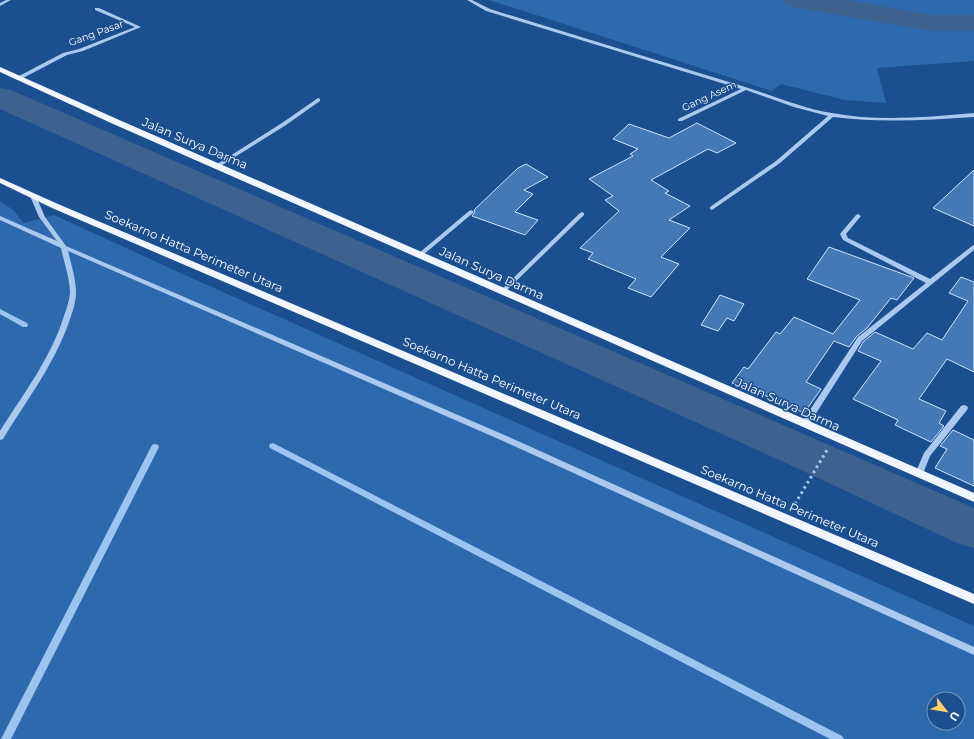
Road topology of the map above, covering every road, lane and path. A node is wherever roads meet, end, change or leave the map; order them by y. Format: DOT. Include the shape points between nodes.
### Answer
graph roads {
  1 [pos="9,0"];
  2 [pos="468,0"];
  3 [pos="0,6"];
  4 [pos="96,9"];
  5 [pos="0,69"];
  6 [pos="18,78"];
  7 [pos="745,88"];
  8 [pos="318,100"];
  9 [pos="832,115"];
  10 [pos="974,115"];
  11 [pos="680,120"];
  12 [pos="217,166"];
  13 [pos="0,180"];
  14 [pos="33,196"];
  15 [pos="712,208"];
  16 [pos="471,212"];
  17 [pos="582,214"];
  18 [pos="858,216"];
  19 [pos="0,218"];
  20 [pos="64,247"];
  21 [pos="974,247"];
  22 [pos="421,254"];
  23 [pos="930,282"];
  24 [pos="504,291"];
  25 [pos="964,408"];
  26 [pos="805,424"];
  27 [pos="0,437"];
  28 [pos="827,451"];
  29 [pos="919,474"];
  30 [pos="974,498"];
  31 [pos="786,518"];
  32 [pos="974,599"];
  33 [pos="974,651"];
  1 -- 3 [label="street"];
  2 -- 7 [label="street" via="488,10"];
  4 -- 6 [label="street, Gang Pasar" via="139,27 65,54"];
  5 -- 6 [label="main road, Jalan Surya Darma"];
  6 -- 12 [label="main road, Jalan Surya Darma"];
  7 -- 9 [label="street" via="802,108"];
  7 -- 11 [label="street, Gang Asem"];
  8 -- 12 [label="street"];
  9 -- 10 [label="street" via="865,119"];
  9 -- 15 [label="street" via="778,162"];
  12 -- 22 [label="main road, Jalan Surya Darma"];
  13 -- 14 [label="main road, Soekarno Hatta Perimeter Utara"];
  14 -- 20 [label="street" via="42,217"];
  14 -- 31 [label="main road, Soekarno Hatta Perimeter Utara"];
  16 -- 22 [label="street"];
  17 -- 24 [label="street"];
  18 -- 23 [label="street" via="843,234 845,239"];
  19 -- 20 [label="street"];
  20 -- 27 [label="street" via="73,294 64,330"];
  20 -- 33 [label="street" via="506,438"];
  21 -- 23 [label="street"];
  22 -- 24 [label="main road, Jalan Surya Darma"];
  23 -- 26 [label="street" via="860,339"];
  24 -- 26 [label="main road, Jalan Surya Darma"];
  25 -- 29 [label="street" via="927,455"];
  26 -- 29 [label="main road, Jalan Surya Darma"];
  28 -- 31 [label="path"];
  29 -- 30 [label="main road, Jalan Surya Darma"];
  31 -- 32 [label="main road, Soekarno Hatta Perimeter Utara"];
}
